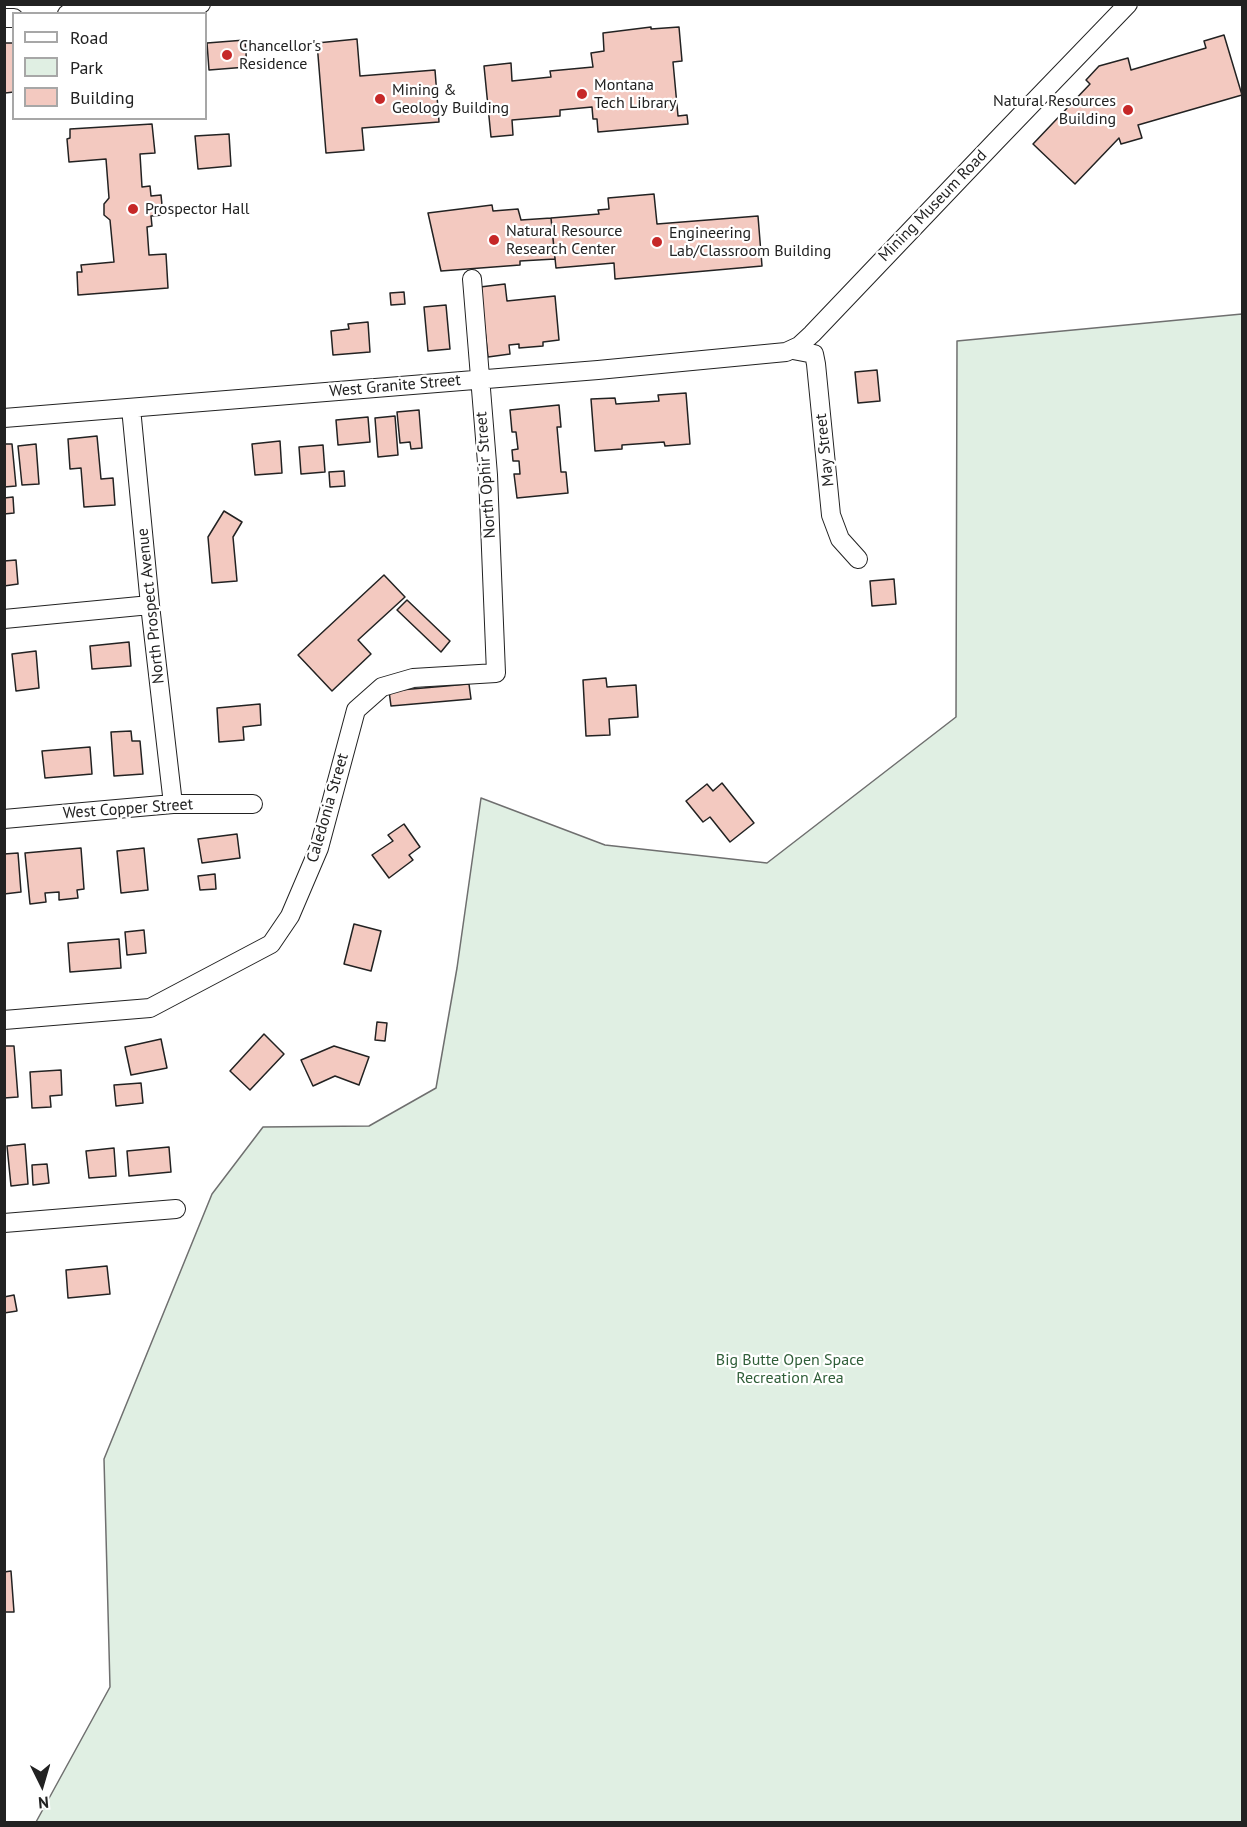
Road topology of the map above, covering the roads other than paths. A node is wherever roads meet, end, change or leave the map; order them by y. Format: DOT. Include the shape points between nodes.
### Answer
graph roads {
  1 [pos="201,4"];
  2 [pos="1128,4"];
  3 [pos="94,12"];
  4 [pos="472,279"];
  5 [pos="789,351"];
  6 [pos="480,380"];
  7 [pos="131,408"];
  8 [pos="4,418"];
  9 [pos="858,559"];
  10 [pos="150,605"];
  11 [pos="4,619"];
  12 [pos="496,673"];
  13 [pos="173,804"];
  14 [pos="253,804"];
  15 [pos="4,819"];
  16 [pos="4,1020"];
  17 [pos="176,1209"];
  18 [pos="4,1223"];
  1 -- 3 [label="street"];
  2 -- 5 [label="street, Mining Museum Road" via="812,334"];
  4 -- 6 [label="street, North Ophir Street"];
  5 -- 6 [label="street, West Granite Street"];
  5 -- 9 [label="street, May Street" via="814,354 831,515 840,539"];
  6 -- 7 [label="street, West Granite Street"];
  6 -- 12 [label="street, North Ophir Street"];
  7 -- 8 [label="street, West Granite Street"];
  7 -- 10 [label="street, North Prospect Avenue"];
  10 -- 11 [label="street"];
  10 -- 13 [label="street, North Prospect Avenue"];
  12 -- 16 [label="street, Caledonia Street" via="413,678 382,687 356,710 319,848 290,916 271,944 150,1008"];
  13 -- 14 [label="street, West Copper Street"];
  13 -- 15 [label="street, West Copper Street"];
  17 -- 18 [label="street"];
}
